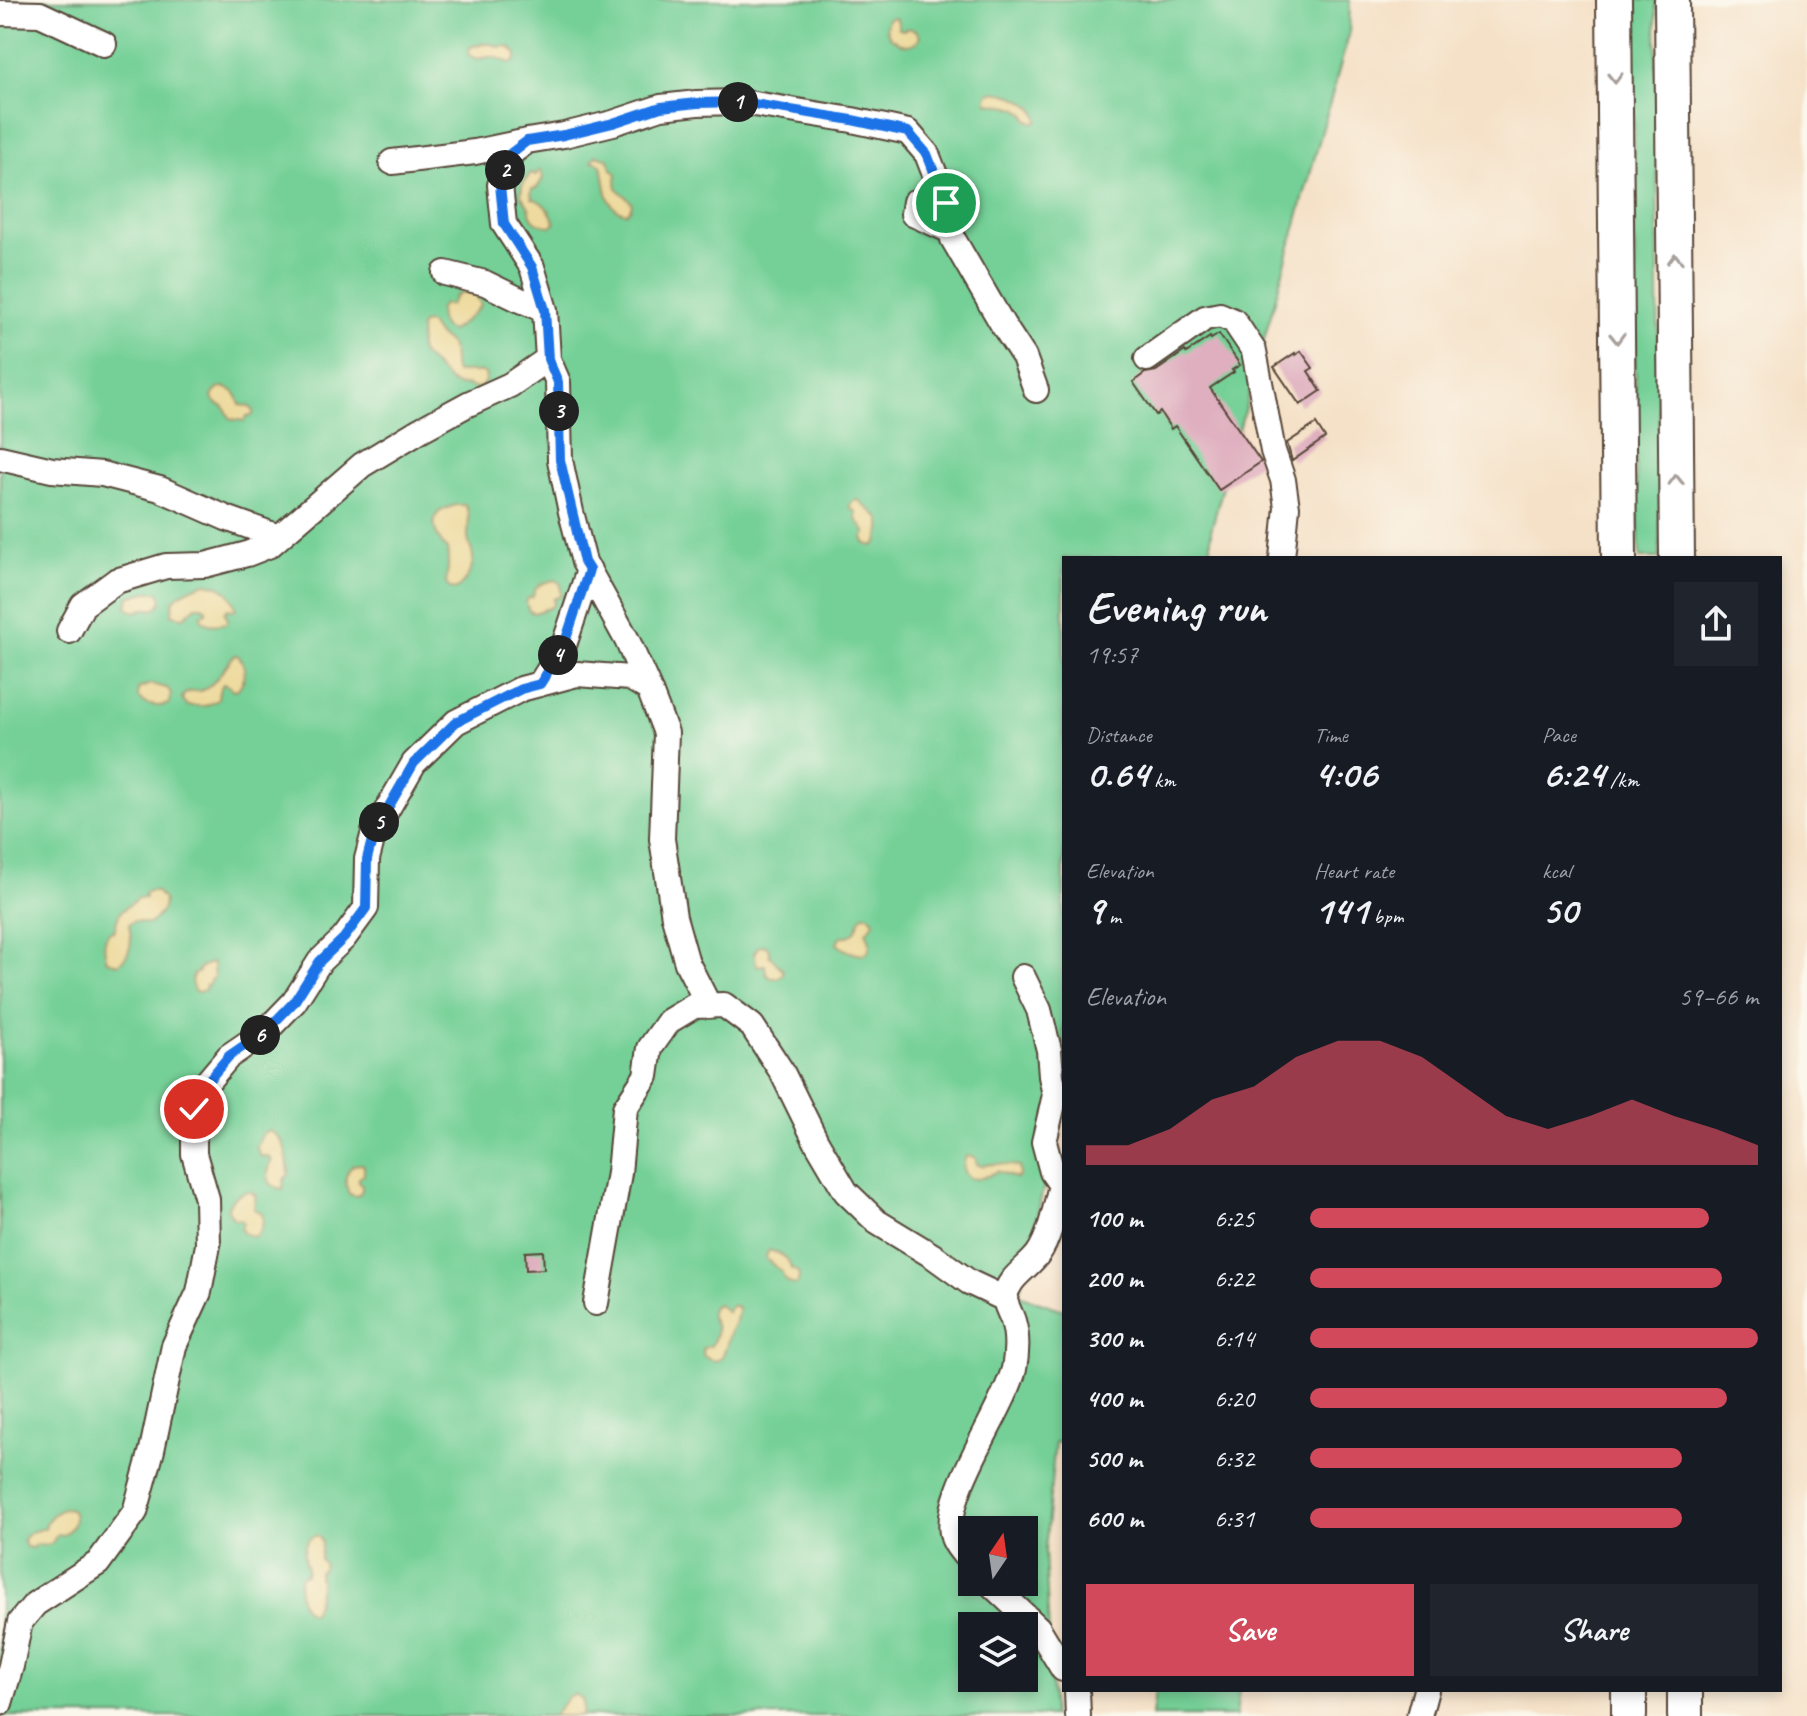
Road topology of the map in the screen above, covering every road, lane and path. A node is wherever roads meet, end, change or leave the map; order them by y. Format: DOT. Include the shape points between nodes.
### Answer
graph roads {
  1 [pos="1614,0"];
  2 [pos="1672,0"];
  3 [pos="0,13"];
  4 [pos="104,44"];
  5 [pos="527,141"];
  6 [pos="392,162"];
  7 [pos="943,195"];
  8 [pos="951,231"];
  9 [pos="445,273"];
  10 [pos="545,310"];
  11 [pos="548,359"];
  12 [pos="1147,359"];
  13 [pos="1036,390"];
  14 [pos="0,458"];
  15 [pos="279,537"];
  16 [pos="1282,556"];
  17 [pos="1619,556"];
  18 [pos="1677,556"];
  19 [pos="589,570"];
  20 [pos="69,631"];
  21 [pos="540,684"];
  22 [pos="649,689"];
  23 [pos="1023,977"];
  24 [pos="709,1006"];
  25 [pos="1005,1299"];
  26 [pos="596,1303"];
  27 [pos="958,1545"];
  28 [pos="1004,1596"];
  29 [pos="1062,1667"];
  30 [pos="1077,1692"];
  31 [pos="1425,1692"];
  32 [pos="1629,1692"];
  33 [pos="1685,1692"];
  34 [pos="0,1703"];
  35 [pos="1078,1716"];
  36 [pos="1419,1716"];
  37 [pos="1629,1716"];
  38 [pos="1685,1716"];
  1 -- 17 [label="highway, one-way"];
  18 -- 2 [label="highway, one-way"];
  3 -- 4 [label="lane" via="40,14"];
  5 -- 6 [label="lane"];
  5 -- 7 [label="lane" via="661,107 742,102 908,132 927,154"];
  5 -- 10 [label="lane" via="511,153 501,198 504,224 532,267"];
  7 -- 8 [label="lane"];
  7 -- 8 [label="lane" via="915,202 913,214"];
  8 -- 13 [label="lane" via="1024,357"];
  9 -- 10 [label="lane" via="485,283"];
  10 -- 11 [label="lane"];
  11 -- 15 [label="lane" via="362,465"];
  11 -- 19 [label="lane" via="558,382 560,460"];
  12 -- 16 [label="lane" via="1205,318 1220,315 1234,321 1254,351 1283,480 1287,507"];
  14 -- 15 [label="lane" via="160,489"];
  15 -- 20 [label="lane" via="247,554 205,565 166,566 116,581 83,605"];
  19 -- 21 [label="lane" via="563,648"];
  19 -- 22 [label="lane"];
  21 -- 22 [label="lane" via="577,674 630,678"];
  21 -- 34 [label="lane" via="456,722 414,763 374,832 367,859 366,908 320,961 294,1002 267,1030 229,1056 202,1088 194,1109 194,1154 207,1199 208,1245 199,1292 174,1346 135,1512 98,1563 35,1604 20,1622"];
  22 -- 24 [label="lane" via="666,733 662,839 674,917 687,963"];
  23 -- 25 [label="lane" via="1039,1010 1049,1050 1055,1095 1044,1142 1061,1185 1039,1253 1013,1279"];
  24 -- 25 [label="lane" via="724,1005 752,1026 846,1192 877,1222"];
  24 -- 26 [label="lane" via="694,1006 669,1021 650,1048 646,1076 625,1108"];
  25 -- 27 [label="lane" via="1017,1344 1013,1371 952,1510"];
  28 -- 29 [label="lane" via="1038,1628"];
  30 -- 35 [label="lane"];
  31 -- 36 [label="lane"];
  32 -- 37 [label="highway"];
  33 -- 38 [label="highway"];
}
